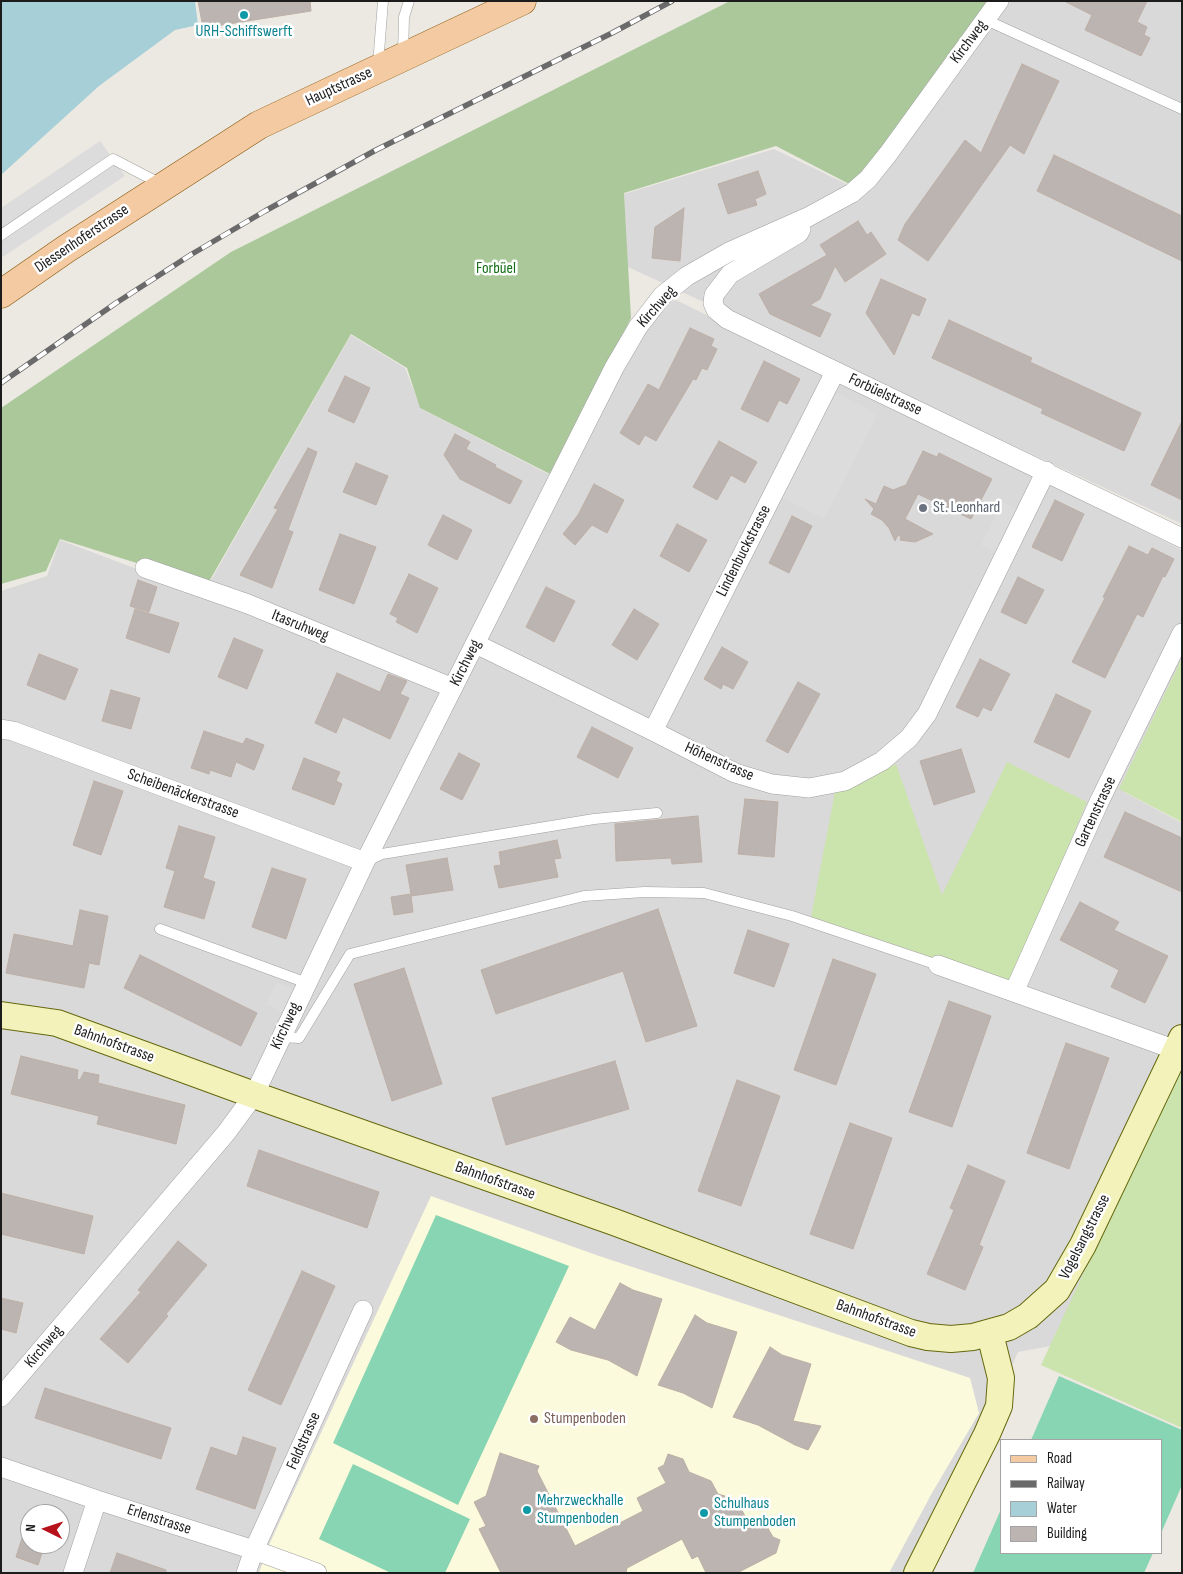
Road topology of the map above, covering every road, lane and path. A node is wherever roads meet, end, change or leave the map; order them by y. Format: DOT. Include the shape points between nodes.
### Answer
graph roads {
  1 [pos="383,1"];
  2 [pos="409,1"];
  3 [pos="522,1"];
  4 [pos="999,1"];
  5 [pos="986,20"];
  6 [pos="403,58"];
  7 [pos="378,69"];
  8 [pos="1182,109"];
  9 [pos="164,186"];
  10 [pos="808,217"];
  11 [pos="1,235"];
  12 [pos="1,294"];
  13 [pos="835,372"];
  14 [pos="1046,471"];
  15 [pos="1182,538"];
  16 [pos="145,568"];
  17 [pos="1182,633"];
  18 [pos="476,644"];
  19 [pos="453,688"];
  20 [pos="1,729"];
  21 [pos="653,731"];
  22 [pos="657,813"];
  23 [pos="365,862"];
  24 [pos="160,929"];
  25 [pos="938,965"];
  26 [pos="307,983"];
  27 [pos="1014,992"];
  28 [pos="1,1014"];
  29 [pos="281,1037"];
  30 [pos="1179,1044"];
  31 [pos="254,1095"];
  32 [pos="363,1310"];
  33 [pos="990,1334"];
  34 [pos="4,1390"];
  35 [pos="1,1467"];
  36 [pos="97,1500"];
  37 [pos="254,1550"];
  38 [pos="74,1573"];
  39 [pos="246,1573"];
  40 [pos="317,1573"];
  41 [pos="917,1573"];
  1 -- 7 [label="lane"];
  2 -- 6 [label="lane" via="404,17"];
  3 -- 6 [label="main road, Hauptstrasse"];
  4 -- 5 [label="street, Kirchweg"];
  5 -- 8 [label="lane"];
  5 -- 10 [label="street, Kirchweg" via="868,179 852,193"];
  6 -- 7 [label="main road, Hauptstrasse"];
  7 -- 9 [label="main road, Hauptstrasse" via="259,125"];
  9 -- 11 [label="lane" via="113,158"];
  9 -- 12 [label="main road, Diessenhoferstrasse"];
  10 -- 13 [label="street, Forbüelstrasse" via="798,233 730,274 714,295 713,303 727,319"];
  10 -- 18 [label="street, Kirchweg" via="729,252 686,276 662,296 638,327 614,368"];
  13 -- 14 [label="street, Forbüelstrasse"];
  13 -- 21 [label="street, Lindenbuckstrasse"];
  14 -- 15 [label="street, Forbüelstrasse"];
  14 -- 21 [label="street, Höhenstrasse" via="927,714 909,738 882,761 845,781 809,788 772,784 736,773"];
  16 -- 19 [label="street, Itasruhweg" via="248,604"];
  17 -- 27 [label="street, Gartenstrasse" via="1099,802"];
  18 -- 19 [label="street, Kirchweg"];
  18 -- 21 [label="street, Höhenstrasse"];
  19 -- 23 [label="street, Kirchweg"];
  20 -- 23 [label="street, Scheibenäckerstrasse"];
  22 -- 23 [label="lane" via="594,819 382,854"];
  23 -- 26 [label="street, Kirchweg"];
  24 -- 26 [label="lane"];
  25 -- 27 [label="street"];
  25 -- 29 [label="lane" via="792,916 704,893 584,896 350,954 299,1038"];
  26 -- 29 [label="street, Kirchweg"];
  27 -- 30 [label="street"];
  28 -- 31 [label="street, Bahnhofstrasse" via="57,1023"];
  29 -- 31 [label="street, Kirchweg"];
  30 -- 33 [label="street, Vogelsangstrasse" via="1083,1244 1057,1290 1028,1316"];
  31 -- 33 [label="street, Bahnhofstrasse" via="614,1222 911,1333 952,1339"];
  31 -- 34 [label="street, Kirchweg" via="226,1133"];
  32 -- 37 [label="street, Feldstrasse"];
  33 -- 41 [label="street" via="1001,1378 999,1406"];
  35 -- 36 [label="street, Erlenstrasse"];
  36 -- 37 [label="street, Erlenstrasse"];
  36 -- 38 [label="street"];
  37 -- 39 [label="street, Feldstrasse"];
  37 -- 40 [label="street, Erlenstrasse"];
}
